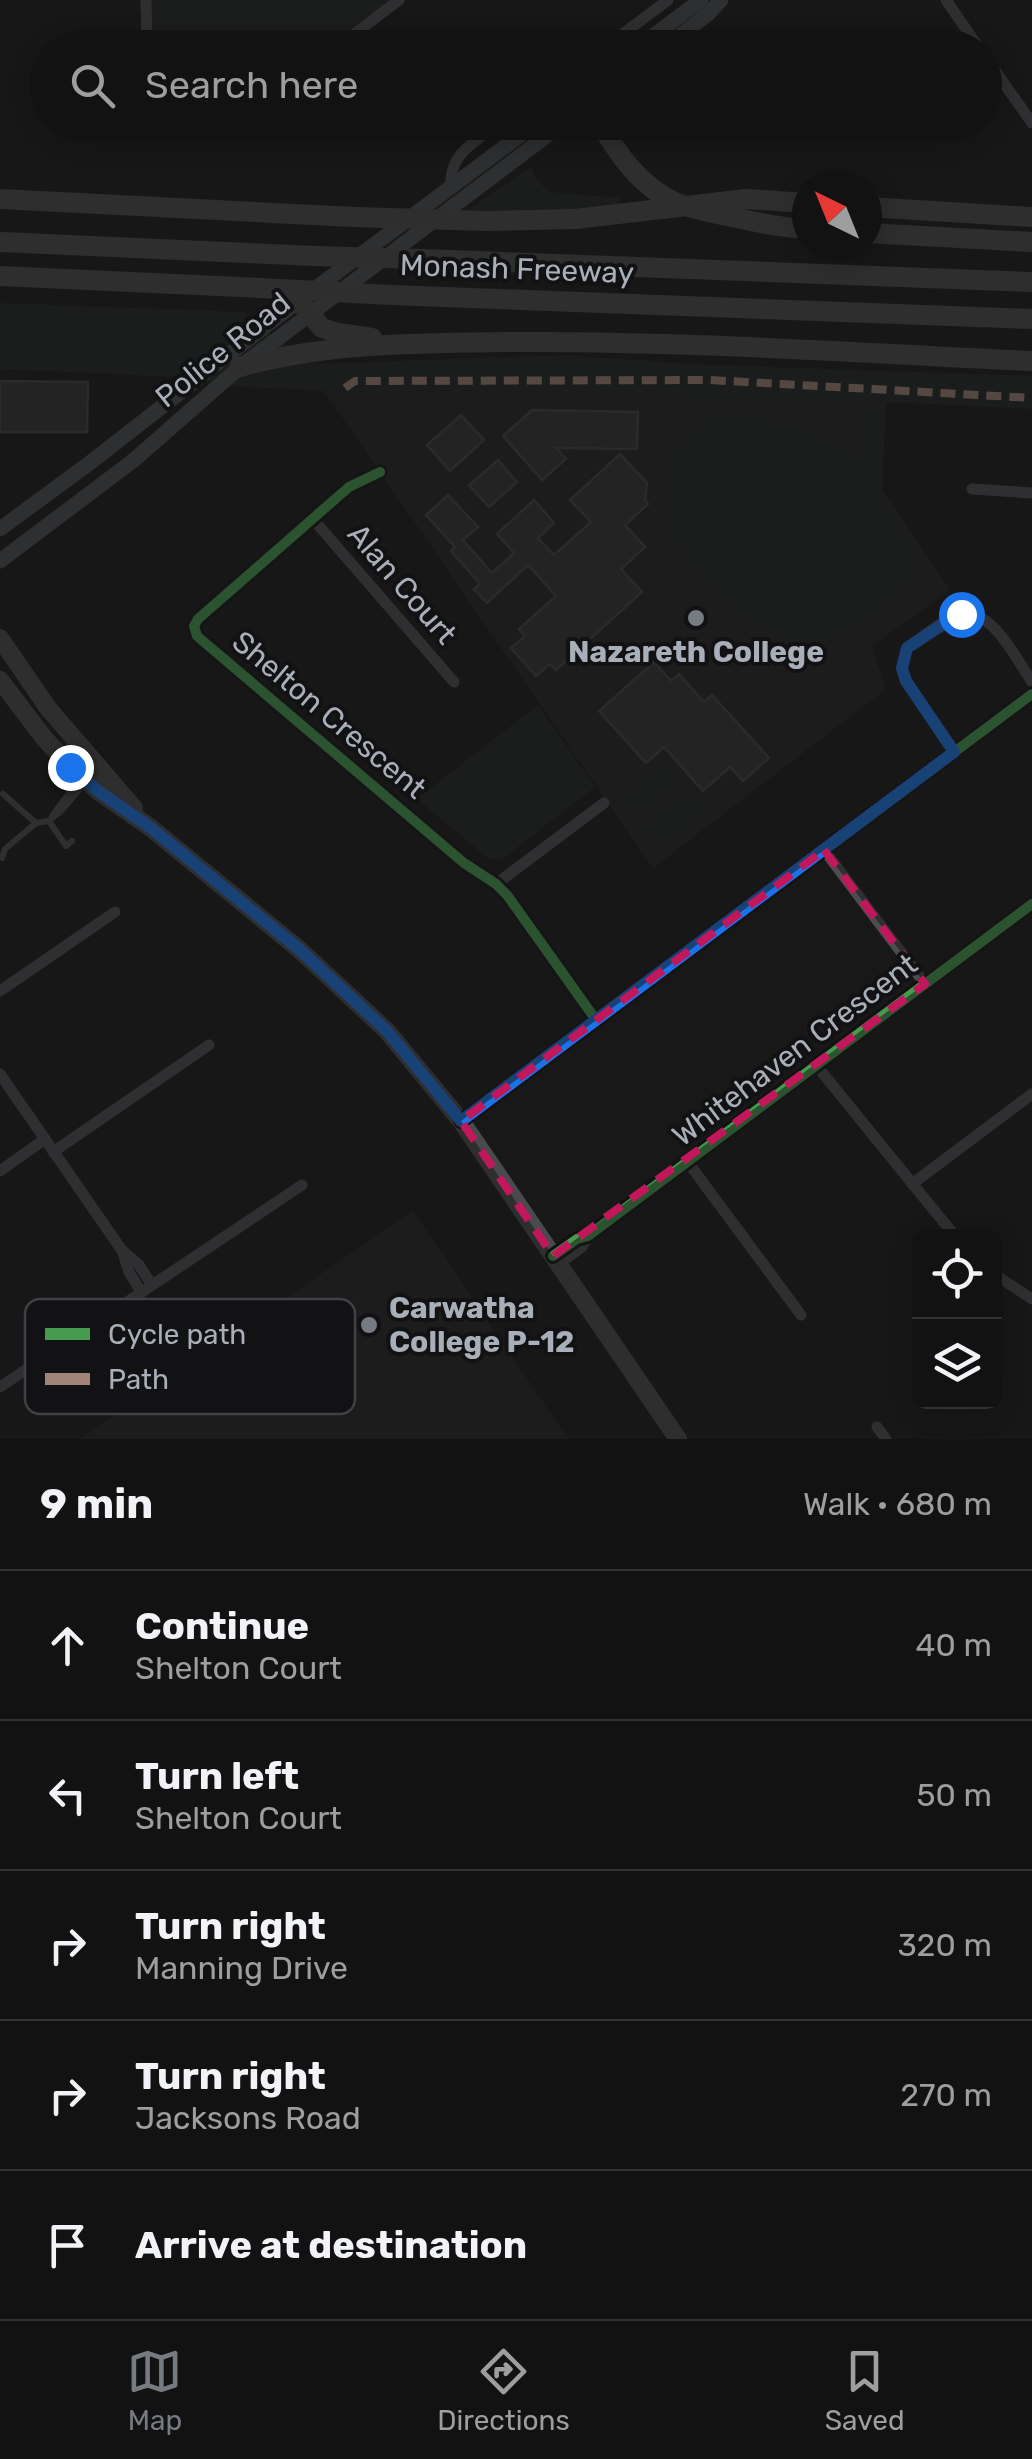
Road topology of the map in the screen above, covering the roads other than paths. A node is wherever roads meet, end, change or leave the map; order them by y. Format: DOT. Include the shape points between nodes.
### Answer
graph roads {
  1 [pos="146,0"];
  2 [pos="399,0"];
  3 [pos="668,0"];
  4 [pos="701,0"];
  5 [pos="721,0"];
  6 [pos="946,0"];
  7 [pos="147,30"];
  8 [pos="360,30"];
  9 [pos="628,30"];
  10 [pos="661,30"];
  11 [pos="687,30"];
  12 [pos="967,30"];
  13 [pos="1002,79"];
  14 [pos="1004,82"];
  15 [pos="1032,123"];
  16 [pos="480,140"];
  17 [pos="515,140"];
  18 [pos="542,140"];
  19 [pos="610,140"];
  20 [pos="619,140"];
  21 [pos="631,168"];
  22 [pos="484,185"];
  23 [pos="452,188"];
  24 [pos="0,200"];
  25 [pos="792,202"];
  26 [pos="882,208"];
  27 [pos="1032,217"];
  28 [pos="792,228"];
  29 [pos="882,234"];
  30 [pos="0,242"];
  31 [pos="1032,242"];
  32 [pos="0,276"];
  33 [pos="1032,282"];
  34 [pos="305,308"];
  35 [pos="901,314"];
  36 [pos="1032,319"];
  37 [pos="1032,329"];
  38 [pos="403,343"];
  39 [pos="1032,361"];
  40 [pos="240,367"];
  41 [pos="134,460"];
  42 [pos="90,462"];
  43 [pos="380,472"];
  44 [pos="972,489"];
  45 [pos="1032,493"];
  46 [pos="312,518"];
  47 [pos="0,528"];
  48 [pos="0,561"];
  49 [pos="0,638"];
  50 [pos="0,680"];
  51 [pos="454,682"];
  52 [pos="1032,682"];
  53 [pos="1032,694"];
  54 [pos="954,752"];
  55 [pos="84,779"];
  56 [pos="3,794"];
  57 [pos="604,803"];
  58 [pos="48,821"];
  59 [pos="36,823"];
  60 [pos="151,828"];
  61 [pos="72,842"];
  62 [pos="824,850"];
  63 [pos="2,851"];
  64 [pos="496,884"];
  65 [pos="1032,904"];
  66 [pos="115,912"];
  67 [pos="925,984"];
  68 [pos="0,991"];
  69 [pos="596,1020"];
  70 [pos="209,1045"];
  71 [pos="816,1065"];
  72 [pos="0,1074"];
  73 [pos="1032,1094"];
  74 [pos="461,1121"];
  75 [pos="44,1139"];
  76 [pos="53,1152"];
  77 [pos="687,1162"];
  78 [pos="0,1170"];
  79 [pos="912,1184"];
  80 [pos="302,1185"];
  81 [pos="949,1229"];
  82 [pos="556,1260"];
  83 [pos="1002,1279"];
  84 [pos="147,1288"];
  85 [pos="131,1299"];
  86 [pos="1032,1299"];
  87 [pos="801,1315"];
  88 [pos="25,1370"];
  89 [pos="0,1387"];
  90 [pos="878,1426"];
  91 [pos="678,1439"];
  92 [pos="886,1439"];
  1 -- 7 [label="street"];
  2 -- 8 [label="street"];
  3 -- 9 [label="street"];
  4 -- 10 [label="main road"];
  5 -- 11 [label="main road"];
  6 -- 12 [label="street"];
  13 -- 14 [label="street"];
  14 -- 15 [label="street"];
  16 -- 23 [label="street" via="455,160"];
  17 -- 23 [label="main road, Police Road"];
  18 -- 22 [label="main road, Police Road"];
  19 -- 21 [label="highway"];
  20 -- 21 [label="highway"];
  21 -- 28 [label="highway" via="674,202"];
  22 -- 23 [label="lane"];
  22 -- 34 [label="main road, Police Road"];
  23 -- 34 [label="main road, Police Road"];
  24 -- 25 [label="highway, bridge" via="486,221 574,219 746,199"];
  26 -- 27 [label="highway"];
  29 -- 31 [label="highway"];
  30 -- 33 [label="highway, Monash Freeway, bridge"];
  32 -- 35 [label="highway, Monash Freeway, bridge"];
  34 -- 38 [label="highway" via="322,328"];
  34 -- 40 [label="main road, Police Road"];
  34 -- 42 [label="main road, Police Road"];
  35 -- 36 [label="highway, Monash Freeway"];
  35 -- 37 [label="highway"];
  38 -- 39 [label="highway" via="582,342"];
  38 -- 40 [label="highway" via="287,355"];
  40 -- 41 [label="main road, Police Road"];
  41 -- 42 [label="main road" via="138,445 132,442"];
  41 -- 48 [label="main road, Police Road"];
  42 -- 47 [label="main road, Police Road"];
  43 -- 46 [label="street, Shelton Crescent"];
  44 -- 45 [label="street"];
  46 -- 51 [label="street, Alan Court"];
  46 -- 64 [label="street, Shelton Crescent" via="198,619 197,636"];
  49 -- 60 [label="main road" via="48,708"];
  50 -- 55 [label="main road"];
  52 -- 54 [label="street" via="980,616 954,617 907,648 906,681"];
  53 -- 54 [label="street"];
  54 -- 62 [label="street"];
  55 -- 58 [label="lane"];
  55 -- 60 [label="main road"];
  56 -- 59 [label="lane"];
  57 -- 64 [label="street"];
  58 -- 59 [label="lane"];
  58 -- 61 [label="lane" via="66,846"];
  59 -- 63 [label="lane"];
  60 -- 74 [label="main road" via="387,1031"];
  62 -- 67 [label="street"];
  62 -- 69 [label="street"];
  64 -- 69 [label="street, Shelton Crescent"];
  65 -- 67 [label="street, Whitehaven Crescent"];
  66 -- 68 [label="street"];
  67 -- 71 [label="street, Whitehaven Crescent"];
  69 -- 74 [label="street"];
  70 -- 76 [label="street"];
  71 -- 77 [label="street, Whitehaven Crescent"];
  71 -- 79 [label="street"];
  72 -- 75 [label="street"];
  73 -- 79 [label="street"];
  74 -- 82 [label="main road"];
  75 -- 76 [label="street"];
  75 -- 78 [label="street"];
  76 -- 84 [label="street" via="121,1250 129,1272"];
  77 -- 82 [label="street, Whitehaven Crescent"];
  77 -- 87 [label="street"];
  79 -- 81 [label="street"];
  80 -- 84 [label="street"];
  82 -- 91 [label="main road"];
  83 -- 86 [label="street"];
  84 -- 85 [label="street"];
  88 -- 89 [label="street"];
  90 -- 92 [label="street"];
}
